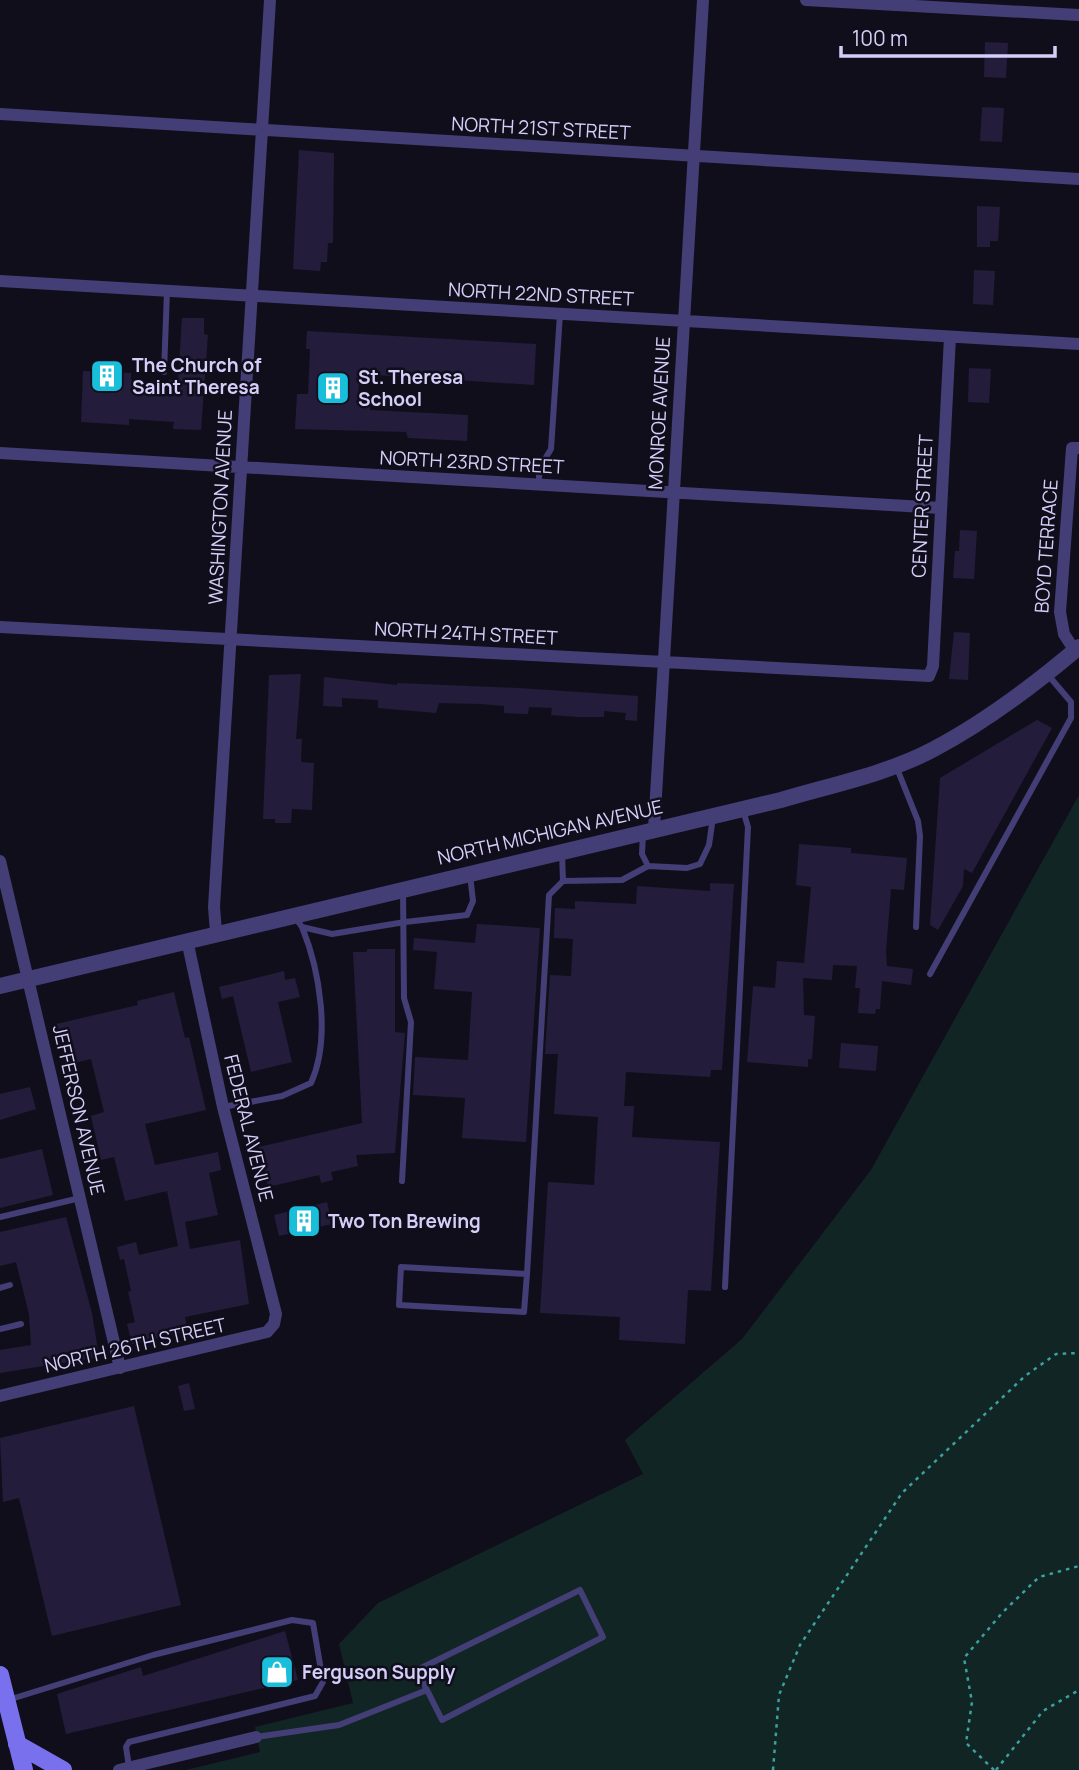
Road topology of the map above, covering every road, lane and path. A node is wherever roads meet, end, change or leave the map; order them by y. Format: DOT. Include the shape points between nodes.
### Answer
graph roads {
  1 [pos="270,0"];
  2 [pos="703,0"];
  3 [pos="806,0"];
  4 [pos="1079,15"];
  5 [pos="0,114"];
  6 [pos="262,131"];
  7 [pos="694,157"];
  8 [pos="1079,179"];
  9 [pos="0,281"];
  10 [pos="167,291"];
  11 [pos="251,296"];
  12 [pos="560,314"];
  13 [pos="684,321"];
  14 [pos="950,337"];
  15 [pos="1079,344"];
  16 [pos="164,372"];
  17 [pos="1079,448"];
  18 [pos="0,453"];
  19 [pos="241,467"];
  20 [pos="539,485"];
  21 [pos="673,493"];
  22 [pos="941,508"];
  23 [pos="0,627"];
  24 [pos="231,640"];
  25 [pos="1077,649"];
  26 [pos="663,662"];
  27 [pos="1047,673"];
  28 [pos="929,676"];
  29 [pos="896,764"];
  30 [pos="743,808"];
  31 [pos="714,815"];
  32 [pos="649,830"];
  33 [pos="562,851"];
  34 [pos="0,861"];
  35 [pos="648,866"];
  36 [pos="470,873"];
  37 [pos="562,881"];
  38 [pos="403,888"];
  39 [pos="298,921"];
  40 [pos="405,922"];
  41 [pos="916,928"];
  42 [pos="216,932"];
  43 [pos="187,940"];
  44 [pos="930,974"];
  45 [pos="28,980"];
  46 [pos="0,986"];
  47 [pos="223,1107"];
  48 [pos="402,1181"];
  49 [pos="80,1198"];
  50 [pos="0,1217"];
  51 [pos="527,1274"];
  52 [pos="10,1285"];
  53 [pos="724,1287"];
  54 [pos="0,1288"];
  55 [pos="21,1324"];
  56 [pos="274,1324"];
  57 [pos="0,1329"];
  58 [pos="1079,1353"];
  59 [pos="120,1368"];
  60 [pos="0,1396"];
  61 [pos="1079,1566"];
  62 [pos="0,1675"];
  63 [pos="427,1690"];
  64 [pos="1079,1690"];
  65 [pos="6,1700"];
  66 [pos="256,1737"];
  67 [pos="17,1744"];
  68 [pos="163,1765"];
  69 [pos="124,1769"];
  70 [pos="24,1770"];
  71 [pos="63,1770"];
  72 [pos="774,1770"];
  73 [pos="995,1770"];
  1 -- 6 [label="street, WASHINGTON AVENUE"];
  2 -- 7 [label="street, MONROE AVENUE"];
  3 -- 4 [label="street"];
  5 -- 6 [label="street, NORTH 21ST STREET"];
  6 -- 7 [label="street, NORTH 21ST STREET"];
  6 -- 11 [label="street, WASHINGTON AVENUE"];
  7 -- 8 [label="street, NORTH 21ST STREET"];
  7 -- 13 [label="street, MONROE AVENUE"];
  9 -- 10 [label="street, NORTH 22ND STREET"];
  10 -- 11 [label="street, NORTH 22ND STREET"];
  10 -- 16 [label="lane"];
  11 -- 12 [label="street, NORTH 22ND STREET"];
  11 -- 19 [label="street, WASHINGTON AVENUE"];
  12 -- 13 [label="street, NORTH 22ND STREET"];
  12 -- 20 [label="lane" via="551,449 539,469"];
  13 -- 14 [label="street, NORTH 22ND STREET"];
  13 -- 21 [label="street, MONROE AVENUE"];
  14 -- 15 [label="street, NORTH 22ND STREET"];
  14 -- 22 [label="street, CENTER STREET"];
  17 -- 25 [label="street, BOYD TERRACE" via="1072,448 1060,612 1063,634"];
  18 -- 19 [label="street, NORTH 23RD STREET"];
  19 -- 20 [label="street, NORTH 23RD STREET"];
  19 -- 24 [label="street, WASHINGTON AVENUE"];
  20 -- 21 [label="street, NORTH 23RD STREET"];
  21 -- 22 [label="street, NORTH 23RD STREET"];
  21 -- 26 [label="street, MONROE AVENUE"];
  22 -- 28 [label="street, CENTER STREET"];
  23 -- 24 [label="street, NORTH 24TH STREET"];
  24 -- 26 [label="street, NORTH 24TH STREET"];
  24 -- 42 [label="street, WASHINGTON AVENUE"];
  25 -- 27 [label="street, NORTH MICHIGAN AVENUE"];
  26 -- 28 [label="street, NORTH 24TH STREET"];
  26 -- 32 [label="street, MONROE AVENUE"];
  27 -- 29 [label="street, NORTH MICHIGAN AVENUE" via="1009,705 933,750"];
  27 -- 44 [label="lane" via="1071,702 1071,718"];
  29 -- 30 [label="street, NORTH MICHIGAN AVENUE"];
  29 -- 41 [label="lane" via="920,836"];
  30 -- 31 [label="street, NORTH MICHIGAN AVENUE"];
  30 -- 53 [label="lane" via="748,827"];
  31 -- 32 [label="street, NORTH MICHIGAN AVENUE"];
  31 -- 35 [label="lane" via="700,864"];
  32 -- 33 [label="street, NORTH MICHIGAN AVENUE"];
  32 -- 35 [label="lane" via="642,854"];
  33 -- 36 [label="street, NORTH MICHIGAN AVENUE"];
  33 -- 37 [label="lane"];
  34 -- 45 [label="street, JEFFERSON AVENUE"];
  35 -- 37 [label="lane" via="622,880"];
  36 -- 38 [label="street, NORTH MICHIGAN AVENUE"];
  36 -- 40 [label="lane" via="473,901 467,915"];
  37 -- 51 [label="lane" via="549,895"];
  38 -- 39 [label="street, NORTH MICHIGAN AVENUE"];
  38 -- 40 [label="lane"];
  39 -- 40 [label="lane" via="332,934"];
  39 -- 42 [label="street, NORTH MICHIGAN AVENUE"];
  39 -- 47 [label="lane" via="313,953 321,995 319,1067 312,1083 282,1096"];
  40 -- 48 [label="lane" via="404,998 411,1021"];
  42 -- 43 [label="street, NORTH MICHIGAN AVENUE"];
  43 -- 45 [label="street, NORTH MICHIGAN AVENUE"];
  43 -- 47 [label="street, FEDERAL AVENUE"];
  45 -- 46 [label="street, NORTH MICHIGAN AVENUE"];
  45 -- 49 [label="street, JEFFERSON AVENUE"];
  47 -- 56 [label="street, FEDERAL AVENUE" via="276,1314"];
  49 -- 50 [label="lane"];
  49 -- 59 [label="street, JEFFERSON AVENUE"];
  51 -- 51 [label="lane" via="401,1267 399,1305 524,1312"];
  52 -- 54 [label="lane"];
  55 -- 57 [label="lane"];
  56 -- 59 [label="street, NORTH 26TH STREET" via="267,1332"];
  58 -- 72 [label="path" via="1056,1354 1025,1376 902,1493 800,1645 779,1695"];
  59 -- 60 [label="street, NORTH 26TH STREET"];
  61 -- 73 [label="path" via="1039,1577 964,1658 972,1702 966,1742"];
  62 -- 65 [label="main road"];
  63 -- 63 [label="lane" via="417,1670 580,1590 603,1637 442,1720"];
  63 -- 66 [label="lane" via="339,1725"];
  64 -- 73 [label="path" via="1043,1711"];
  65 -- 67 [label="main road"];
  65 -- 69 [label="lane" via="292,1620 313,1623 323,1682 315,1696 129,1742"];
  66 -- 68 [label="street"];
  67 -- 70 [label="main road"];
  67 -- 71 [label="main road"];
  68 -- 69 [label="street"];
}
